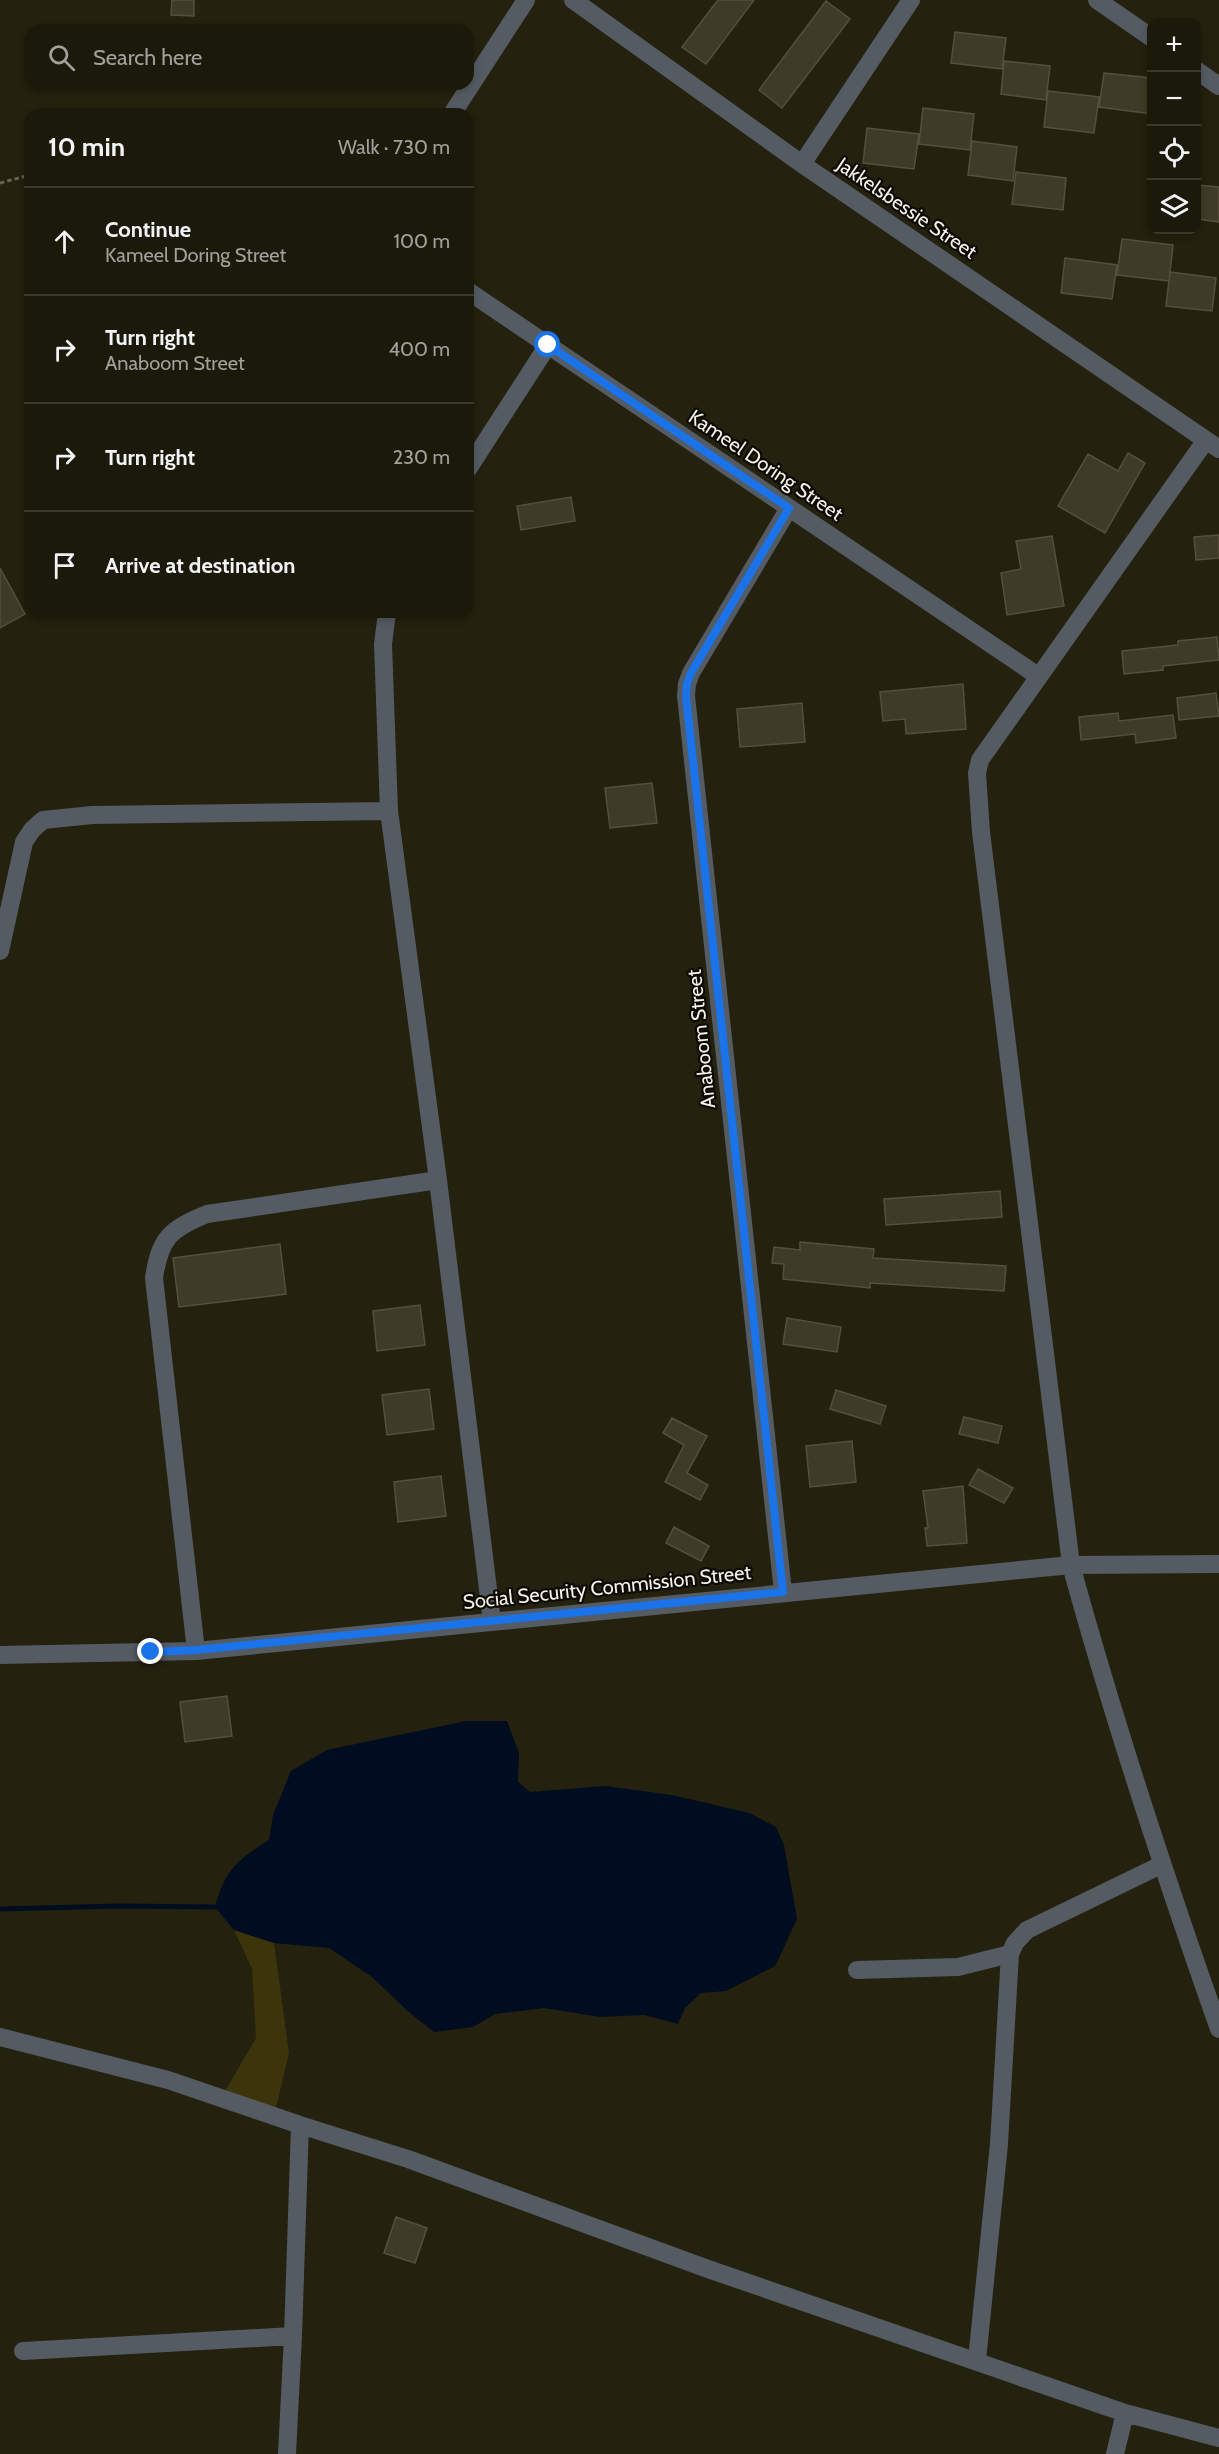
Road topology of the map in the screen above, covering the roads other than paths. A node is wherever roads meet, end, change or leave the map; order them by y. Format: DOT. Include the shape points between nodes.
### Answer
graph roads {
  1 [pos="526,0"];
  2 [pos="573,0"];
  3 [pos="911,0"];
  4 [pos="1097,0"];
  5 [pos="1147,35"];
  6 [pos="1200,72"];
  7 [pos="474,80"];
  8 [pos="1219,86"];
  9 [pos="468,90"];
  10 [pos="456,108"];
  11 [pos="802,164"];
  12 [pos="474,295"];
  13 [pos="548,345"];
  14 [pos="1212,444"];
  15 [pos="474,460"];
  16 [pos="789,508"];
  17 [pos="386,618"];
  18 [pos="1038,676"];
  19 [pos="389,811"];
  20 [pos="0,951"];
  21 [pos="438,1180"];
  22 [pos="1219,1564"];
  23 [pos="1071,1565"];
  24 [pos="783,1592"];
  25 [pos="492,1622"];
  26 [pos="196,1650"];
  27 [pos="0,1655"];
  28 [pos="1161,1865"];
  29 [pos="1010,1954"];
  30 [pos="857,1970"];
  31 [pos="1219,2029"];
  32 [pos="0,2037"];
  33 [pos="300,2125"];
  34 [pos="293,2336"];
  35 [pos="23,2352"];
  36 [pos="977,2360"];
  37 [pos="1125,2413"];
  38 [pos="1219,2438"];
  39 [pos="287,2454"];
  40 [pos="1115,2454"];
  1 -- 7 [label="street"];
  2 -- 11 [label="street, Jakkelsbessie Street"];
  3 -- 11 [label="street"];
  4 -- 5 [label="street"];
  6 -- 8 [label="street"];
  9 -- 10 [label="street"];
  11 -- 14 [label="street, Jakkelsbessie Street"];
  12 -- 13 [label="street, Kameel Doring Street"];
  13 -- 15 [label="street"];
  13 -- 16 [label="street, Kameel Doring Street"];
  14 -- 18 [label="street"];
  16 -- 18 [label="street, Kameel Doring Street"];
  16 -- 24 [label="street, Anaboom Street" via="691,673 686,696"];
  17 -- 19 [label="street" via="383,644"];
  18 -- 23 [label="street" via="980,760 977,773"];
  19 -- 20 [label="street" via="148,813 43,820 24,842"];
  19 -- 21 [label="street"];
  21 -- 25 [label="street"];
  21 -- 26 [label="street" via="207,1214 180,1225 165,1240 154,1278"];
  22 -- 23 [label="street, Social Security Commission Street"];
  23 -- 24 [label="street, Social Security Commission Street"];
  23 -- 28 [label="street"];
  24 -- 25 [label="street, Social Security Commission Street"];
  25 -- 26 [label="street, Social Security Commission Street"];
  26 -- 27 [label="street, Social Security Commission Street"];
  28 -- 29 [label="street" via="1027,1930"];
  28 -- 31 [label="street"];
  29 -- 30 [label="street" via="958,1967"];
  29 -- 36 [label="street" via="999,2144"];
  32 -- 33 [label="street" via="168,2080"];
  33 -- 34 [label="street"];
  33 -- 36 [label="street" via="408,2159 708,2269"];
  34 -- 35 [label="street"];
  34 -- 39 [label="street"];
  36 -- 37 [label="street"];
  37 -- 38 [label="street"];
  37 -- 40 [label="street"];
}
